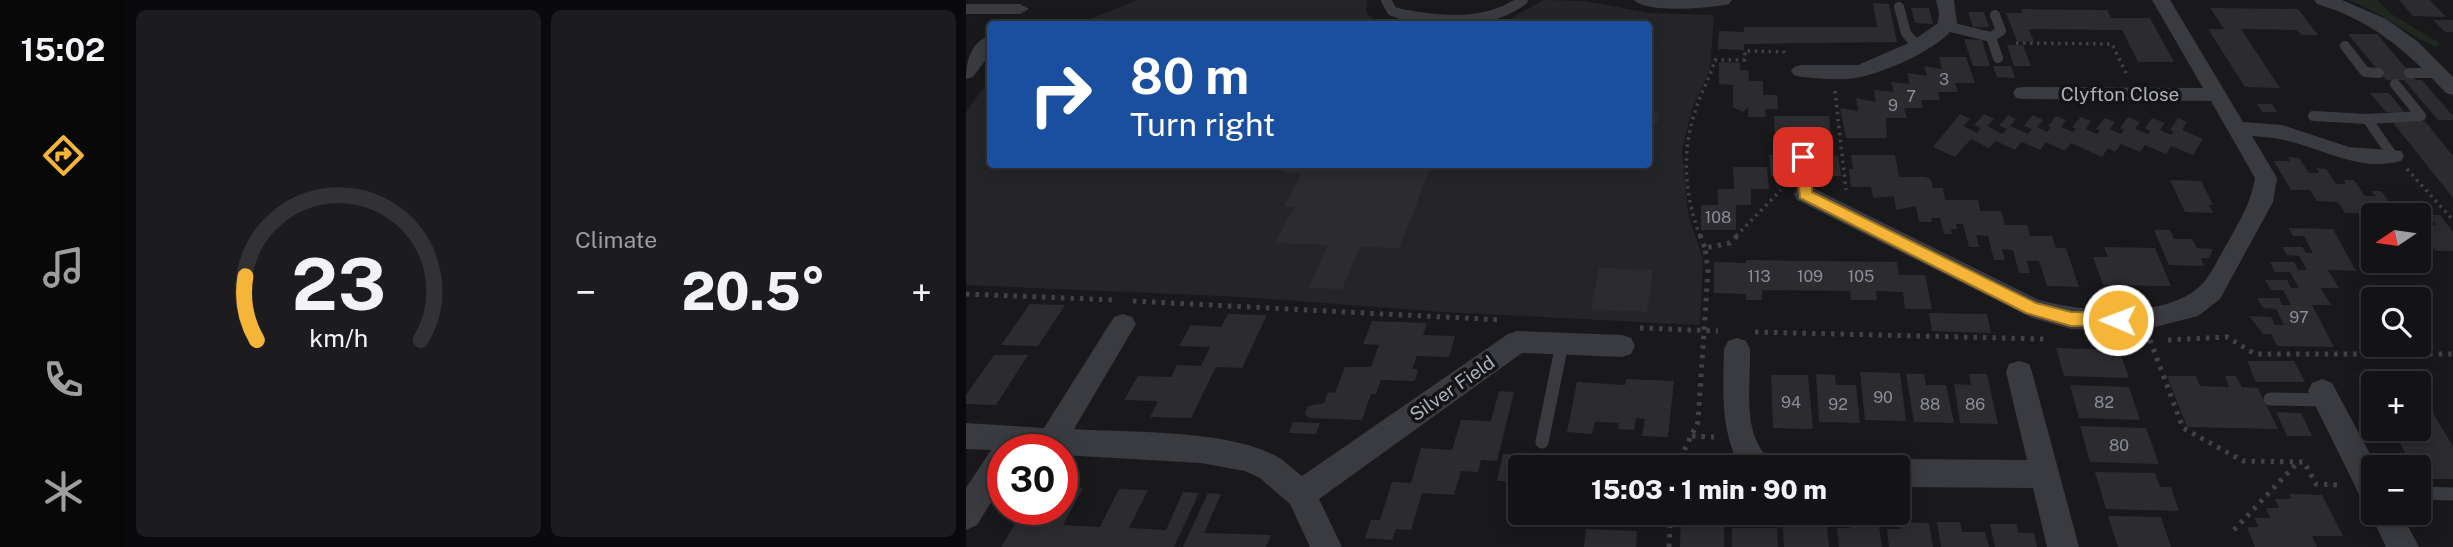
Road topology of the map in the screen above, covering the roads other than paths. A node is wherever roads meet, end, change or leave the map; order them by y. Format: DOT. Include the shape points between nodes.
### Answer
graph roads {
  1 [pos="1386,0"];
  2 [pos="1523,0"];
  3 [pos="1643,0"];
  4 [pos="1723,0"];
  5 [pos="1945,0"];
  6 [pos="2161,0"];
  7 [pos="2323,0"];
  8 [pos="1027,4"];
  9 [pos="1899,7"];
  10 [pos="966,9"];
  11 [pos="1995,15"];
  12 [pos="1007,21"];
  13 [pos="1480,21"];
  14 [pos="1946,26"];
  15 [pos="1991,37"];
  16 [pos="1916,45"];
  17 [pos="987,46"];
  18 [pos="2345,46"];
  19 [pos="1998,58"];
  20 [pos="2439,64"];
  21 [pos="1801,71"];
  22 [pos="2379,72"];
  23 [pos="966,73"];
  24 [pos="2409,73"];
  25 [pos="2395,84"];
  26 [pos="2453,89"];
  27 [pos="2023,93"];
  28 [pos="2216,95"];
  29 [pos="2313,116"];
  30 [pos="2367,119"];
  31 [pos="2236,128"];
  32 [pos="2393,156"];
  33 [pos="1803,157"];
  34 [pos="1805,194"];
  35 [pos="1123,324"];
  36 [pos="1630,337"];
  37 [pos="1739,338"];
  38 [pos="1562,344"];
  39 [pos="2019,372"];
  40 [pos="2324,395"];
  41 [pos="2270,399"];
  42 [pos="1056,434"];
  43 [pos="966,436"];
  44 [pos="987,442"];
  45 [pos="1542,442"];
  46 [pos="1078,444"];
  47 [pos="1747,455"];
  48 [pos="2361,467"];
  49 [pos="1910,473"];
  50 [pos="2043,474"];
  51 [pos="987,482"];
  52 [pos="2431,493"];
  53 [pos="1301,494"];
  54 [pos="2453,494"];
  55 [pos="966,515"];
  56 [pos="2391,525"];
  57 [pos="1326,547"];
  58 [pos="2063,547"];
  59 [pos="2403,547"];
  1 -- 13 [label="lane" via="1388,8 1399,14"];
  2 -- 13 [label="lane"];
  3 -- 4 [label="street" via="1696,4"];
  5 -- 14 [label="street"];
  6 -- 28 [label="street, Clyfton Close"];
  7 -- 20 [label="street" via="2378,20"];
  8 -- 10 [label="street"];
  8 -- 12 [label="street"];
  9 -- 16 [label="lane" via="1906,33"];
  11 -- 15 [label="lane" via="2001,31"];
  14 -- 15 [label="lane"];
  14 -- 16 [label="street"];
  15 -- 19 [label="lane"];
  16 -- 21 [label="street" via="1874,67"];
  17 -- 23 [label="street"];
  18 -- 22 [label="lane" via="2365,72"];
  20 -- 24 [label="lane"];
  20 -- 26 [label="street"];
  25 -- 30 [label="lane" via="2421,116"];
  27 -- 28 [label="street, Clyfton Close"];
  28 -- 31 [label="street, Clyfton Close"];
  29 -- 30 [label="lane"];
  30 -- 32 [label="lane"];
  31 -- 32 [label="street" via="2282,132 2348,154"];
  31 -- 34 [label="street, Clyfton Close" via="2266,178 2262,202 2211,292 2189,309 2155,317 2071,319 2032,308"];
  33 -- 34 [label="lane"];
  35 -- 42 [label="street"];
  36 -- 38 [label="street, Silver Field"];
  37 -- 47 [label="street" via="1739,439"];
  38 -- 45 [label="lane"];
  38 -- 53 [label="street, Silver Field" via="1517,342"];
  39 -- 50 [label="street"];
  40 -- 41 [label="lane"];
  40 -- 48 [label="street"];
  43 -- 44 [label="street"];
  46 -- 53 [label="street" via="1228,453 1270,468"];
  49 -- 50 [label="street"];
  50 -- 58 [label="street"];
  51 -- 55 [label="street"];
  52 -- 54 [label="lane"];
  53 -- 57 [label="street"];
  56 -- 59 [label="street"];
}
